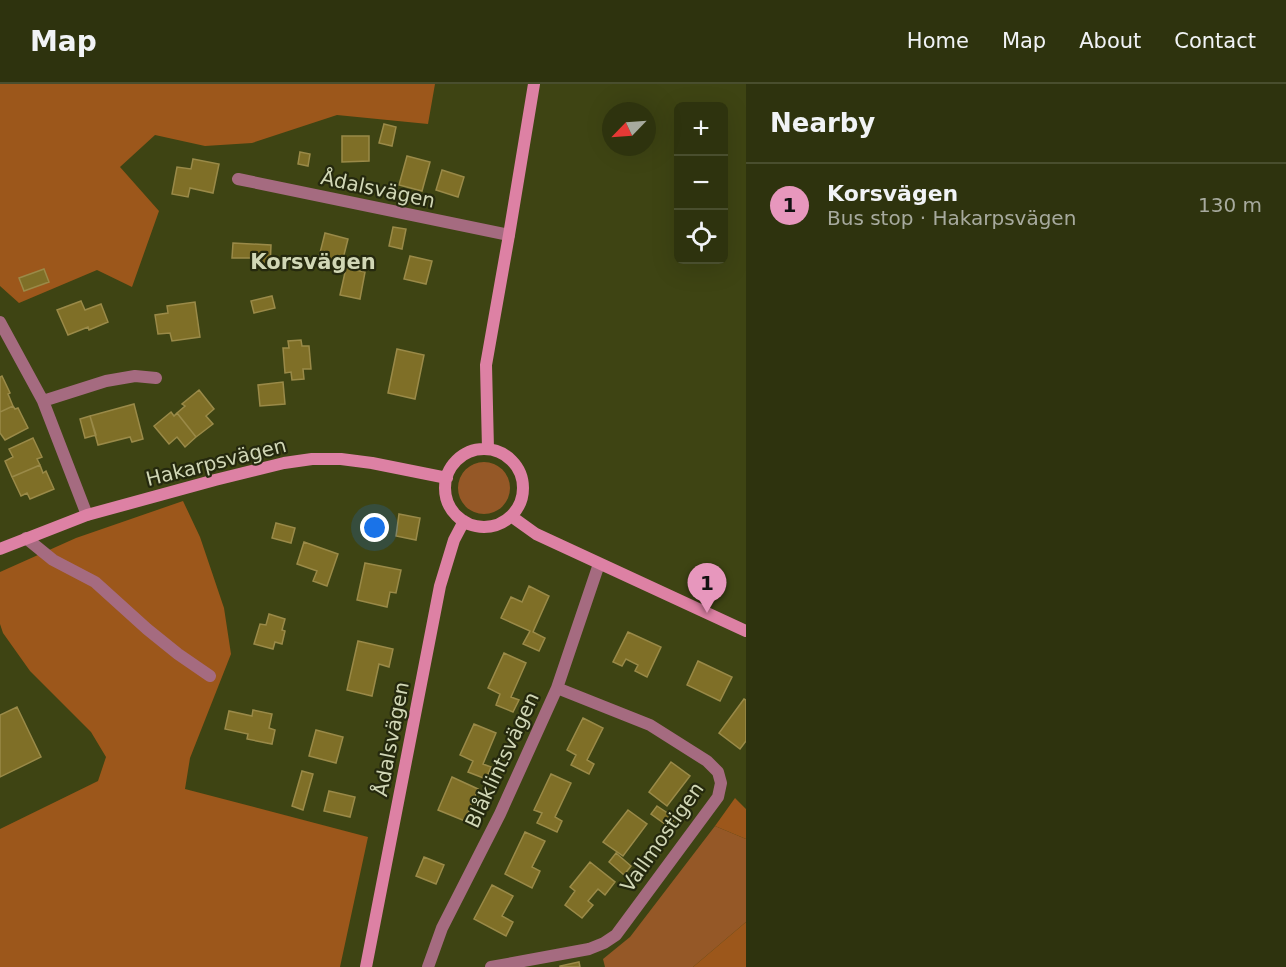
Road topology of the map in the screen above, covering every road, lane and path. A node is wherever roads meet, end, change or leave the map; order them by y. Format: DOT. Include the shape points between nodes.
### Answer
graph roads {
  1 [pos="534,84"];
  2 [pos="238,180"];
  3 [pos="509,236"];
  4 [pos="0,322"];
  5 [pos="156,378"];
  6 [pos="42,401"];
  7 [pos="488,449"];
  8 [pos="447,478"];
  9 [pos="87,515"];
  10 [pos="511,516"];
  11 [pos="464,522"];
  12 [pos="26,538"];
  13 [pos="0,549"];
  14 [pos="599,564"];
  15 [pos="746,631"];
  16 [pos="210,676"];
  17 [pos="557,688"];
  18 [pos="366,967"];
  19 [pos="428,967"];
  20 [pos="491,967"];
  1 -- 3 [label="main road"];
  2 -- 3 [label="street, Ådalsvägen"];
  3 -- 7 [label="main road" via="486,365"];
  4 -- 6 [label="street"];
  5 -- 6 [label="street" via="135,376 106,381"];
  6 -- 9 [label="street"];
  7 -- 8 [label="main road" via="462,456"];
  7 -- 10 [label="main road" via="508,457 521,475 522,497"];
  8 -- 9 [label="main road, Hakarpsvägen" via="372,463 312,459 215,480"];
  8 -- 11 [label="main road" via="448,503"];
  9 -- 12 [label="main road, Hakarpsvägen"];
  10 -- 11 [label="main road" via="489,527"];
  10 -- 14 [label="main road" via="536,534"];
  11 -- 18 [label="main road, Ådalsvägen" via="454,540 440,586"];
  12 -- 13 [label="main road, Hakarpsvägen"];
  12 -- 16 [label="street" via="53,560 96,582 177,654"];
  14 -- 15 [label="main road"];
  14 -- 17 [label="street, Blåklintsvägen"];
  17 -- 19 [label="street, Blåklintsvägen" via="442,928"];
  17 -- 20 [label="street, Vallmostigen" via="650,725 707,761 718,772 718,797 616,935 589,949"];
}
